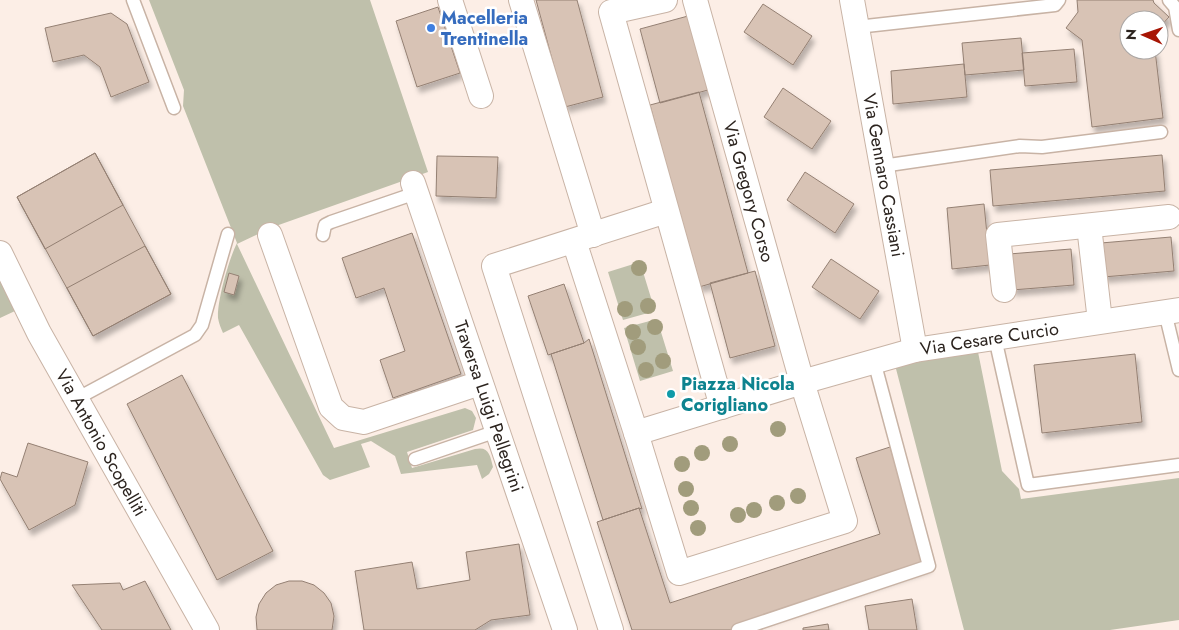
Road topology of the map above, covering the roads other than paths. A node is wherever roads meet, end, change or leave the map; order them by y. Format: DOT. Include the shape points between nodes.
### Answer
graph roads {
  1 [pos="133,0"];
  2 [pos="450,0"];
  3 [pos="522,0"];
  4 [pos="665,0"];
  5 [pos="695,0"];
  6 [pos="852,0"];
  7 [pos="1059,0"];
  8 [pos="1168,0"];
  9 [pos="857,27"];
  10 [pos="1179,30"];
  11 [pos="481,96"];
  12 [pos="174,108"];
  13 [pos="1161,132"];
  14 [pos="882,166"];
  15 [pos="414,188"];
  16 [pos="666,211"];
  17 [pos="1169,217"];
  18 [pos="1089,226"];
  19 [pos="228,234"];
  20 [pos="270,235"];
  21 [pos="323,235"];
  22 [pos="583,238"];
  23 [pos="0,253"];
  24 [pos="1004,290"];
  25 [pos="1172,311"];
  26 [pos="1100,321"];
  27 [pos="995,338"];
  28 [pos="915,350"];
  29 [pos="874,361"];
  30 [pos="1179,370"];
  31 [pos="802,382"];
  32 [pos="480,383"];
  33 [pos="76,399"];
  34 [pos="722,407"];
  35 [pos="497,431"];
  36 [pos="636,433"];
  37 [pos="415,459"];
  38 [pos="1179,464"];
  39 [pos="207,630"];
  40 [pos="565,630"];
  41 [pos="611,630"];
  42 [pos="738,630"];
  1 -- 12 [label="lane"];
  2 -- 11 [label="street"];
  3 -- 22 [label="street"];
  4 -- 16 [label="street" via="611,12"];
  5 -- 31 [label="street, Via Gregory Corso"];
  6 -- 9 [label="street, Via Gennaro Cassiani"];
  7 -- 9 [label="lane" via="1055,4"];
  8 -- 10 [label="lane" via="1175,7"];
  9 -- 14 [label="street, Via Gennaro Cassiani"];
  13 -- 14 [label="lane" via="1042,147 1020,146"];
  14 -- 28 [label="street, Via Gennaro Cassiani"];
  15 -- 21 [label="lane" via="325,225"];
  15 -- 32 [label="street, Traversa Luigi Pellegrini"];
  16 -- 22 [label="street"];
  16 -- 34 [label="street"];
  17 -- 18 [label="street"];
  18 -- 24 [label="street" via="998,235"];
  18 -- 26 [label="street"];
  19 -- 33 [label="lane" via="202,325 195,335"];
  20 -- 32 [label="street" via="331,407 344,418 364,422"];
  22 -- 36 [label="street"];
  22 -- 41 [label="street" via="494,266"];
  23 -- 33 [label="street, Via Antonio Scopelliti"];
  25 -- 26 [label="street, Via Cesare Curcio"];
  25 -- 30 [label="lane"];
  26 -- 27 [label="street, Via Cesare Curcio"];
  27 -- 28 [label="street, Via Cesare Curcio"];
  27 -- 38 [label="lane" via="1028,485"];
  28 -- 29 [label="street, Via Cesare Curcio"];
  29 -- 31 [label="street, Via Cesare Curcio"];
  29 -- 42 [label="lane" via="929,566"];
  31 -- 34 [label="street"];
  31 -- 36 [label="street" via="845,521 679,573"];
  32 -- 35 [label="street, Traversa Luigi Pellegrini"];
  33 -- 39 [label="street, Via Antonio Scopelliti"];
  34 -- 36 [label="street"];
  35 -- 37 [label="lane"];
  35 -- 40 [label="street, Traversa Luigi Pellegrini"];
}
